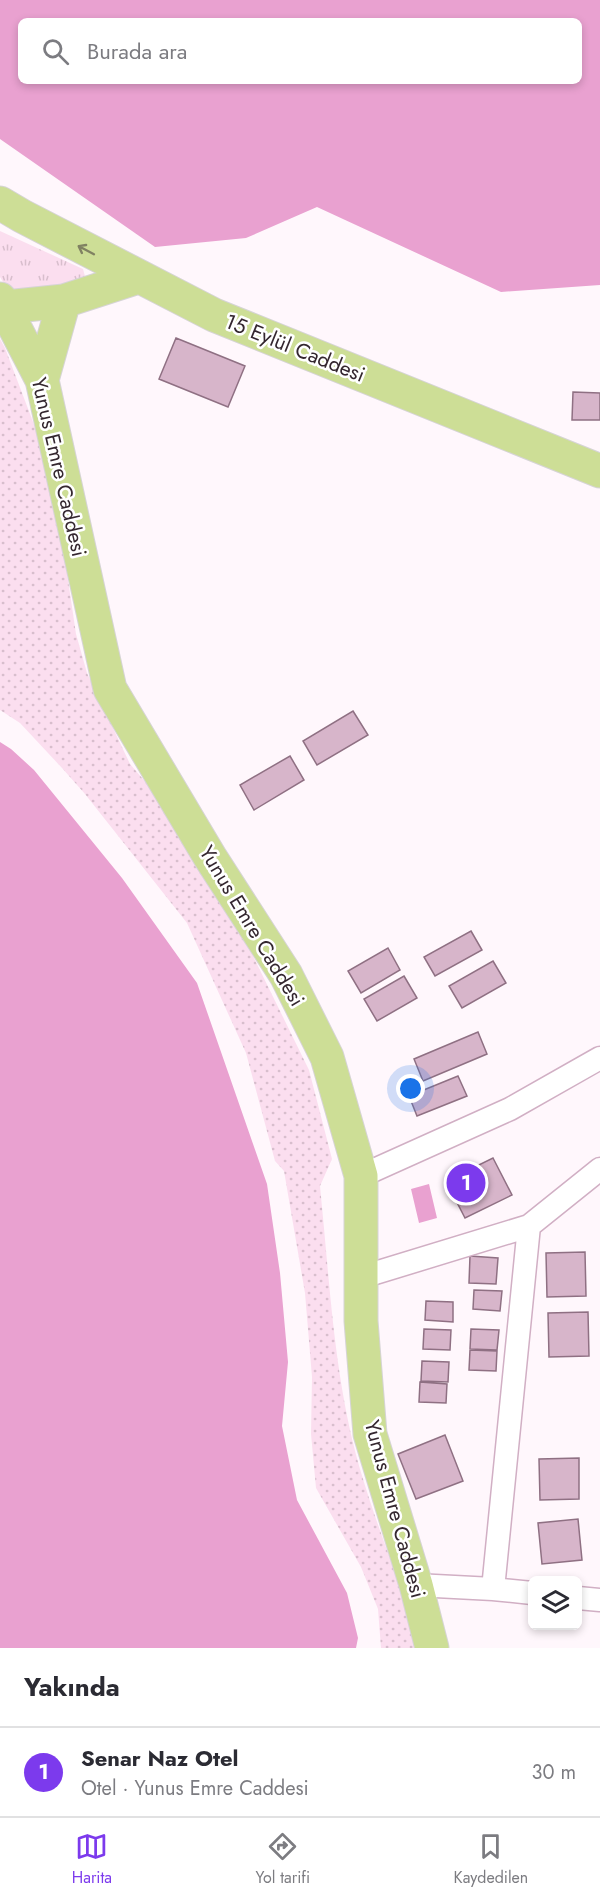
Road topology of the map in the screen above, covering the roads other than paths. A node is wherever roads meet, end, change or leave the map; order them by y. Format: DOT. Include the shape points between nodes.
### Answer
graph roads {
  1 [pos="7,212"];
  2 [pos="138,277"];
  3 [pos="64,301"];
  4 [pos="2,304"];
  5 [pos="42,380"];
  6 [pos="600,471"];
  7 [pos="598,1064"];
  8 [pos="600,1170"];
  9 [pos="361,1176"];
  10 [pos="529,1226"];
  11 [pos="362,1277"];
  12 [pos="416,1585"];
  13 [pos="493,1589"];
  14 [pos="528,1593"];
  15 [pos="582,1598"];
  16 [pos="600,1600"];
  17 [pos="432,1648"];
  2 -- 1 [label="main road, 15 Eylül Caddesi, one-way"];
  2 -- 3 [label="main road"];
  2 -- 6 [label="main road, 15 Eylül Caddesi" via="214,315"];
  3 -- 4 [label="main road"];
  3 -- 5 [label="main road"];
  4 -- 5 [label="main road, Yunus Emre Caddesi"];
  5 -- 9 [label="main road, Yunus Emre Caddesi" via="110,688 210,857 286,975 327,1057"];
  7 -- 9 [label="street" via="510,1109"];
  8 -- 10 [label="street"];
  9 -- 11 [label="main road, Yunus Emre Caddesi"];
  10 -- 11 [label="street"];
  10 -- 13 [label="street"];
  11 -- 12 [label="main road, Yunus Emre Caddesi" via="361,1321 370,1434"];
  12 -- 13 [label="street"];
  12 -- 17 [label="main road, Yunus Emre Caddesi"];
  13 -- 14 [label="street"];
  15 -- 16 [label="street"];
}
